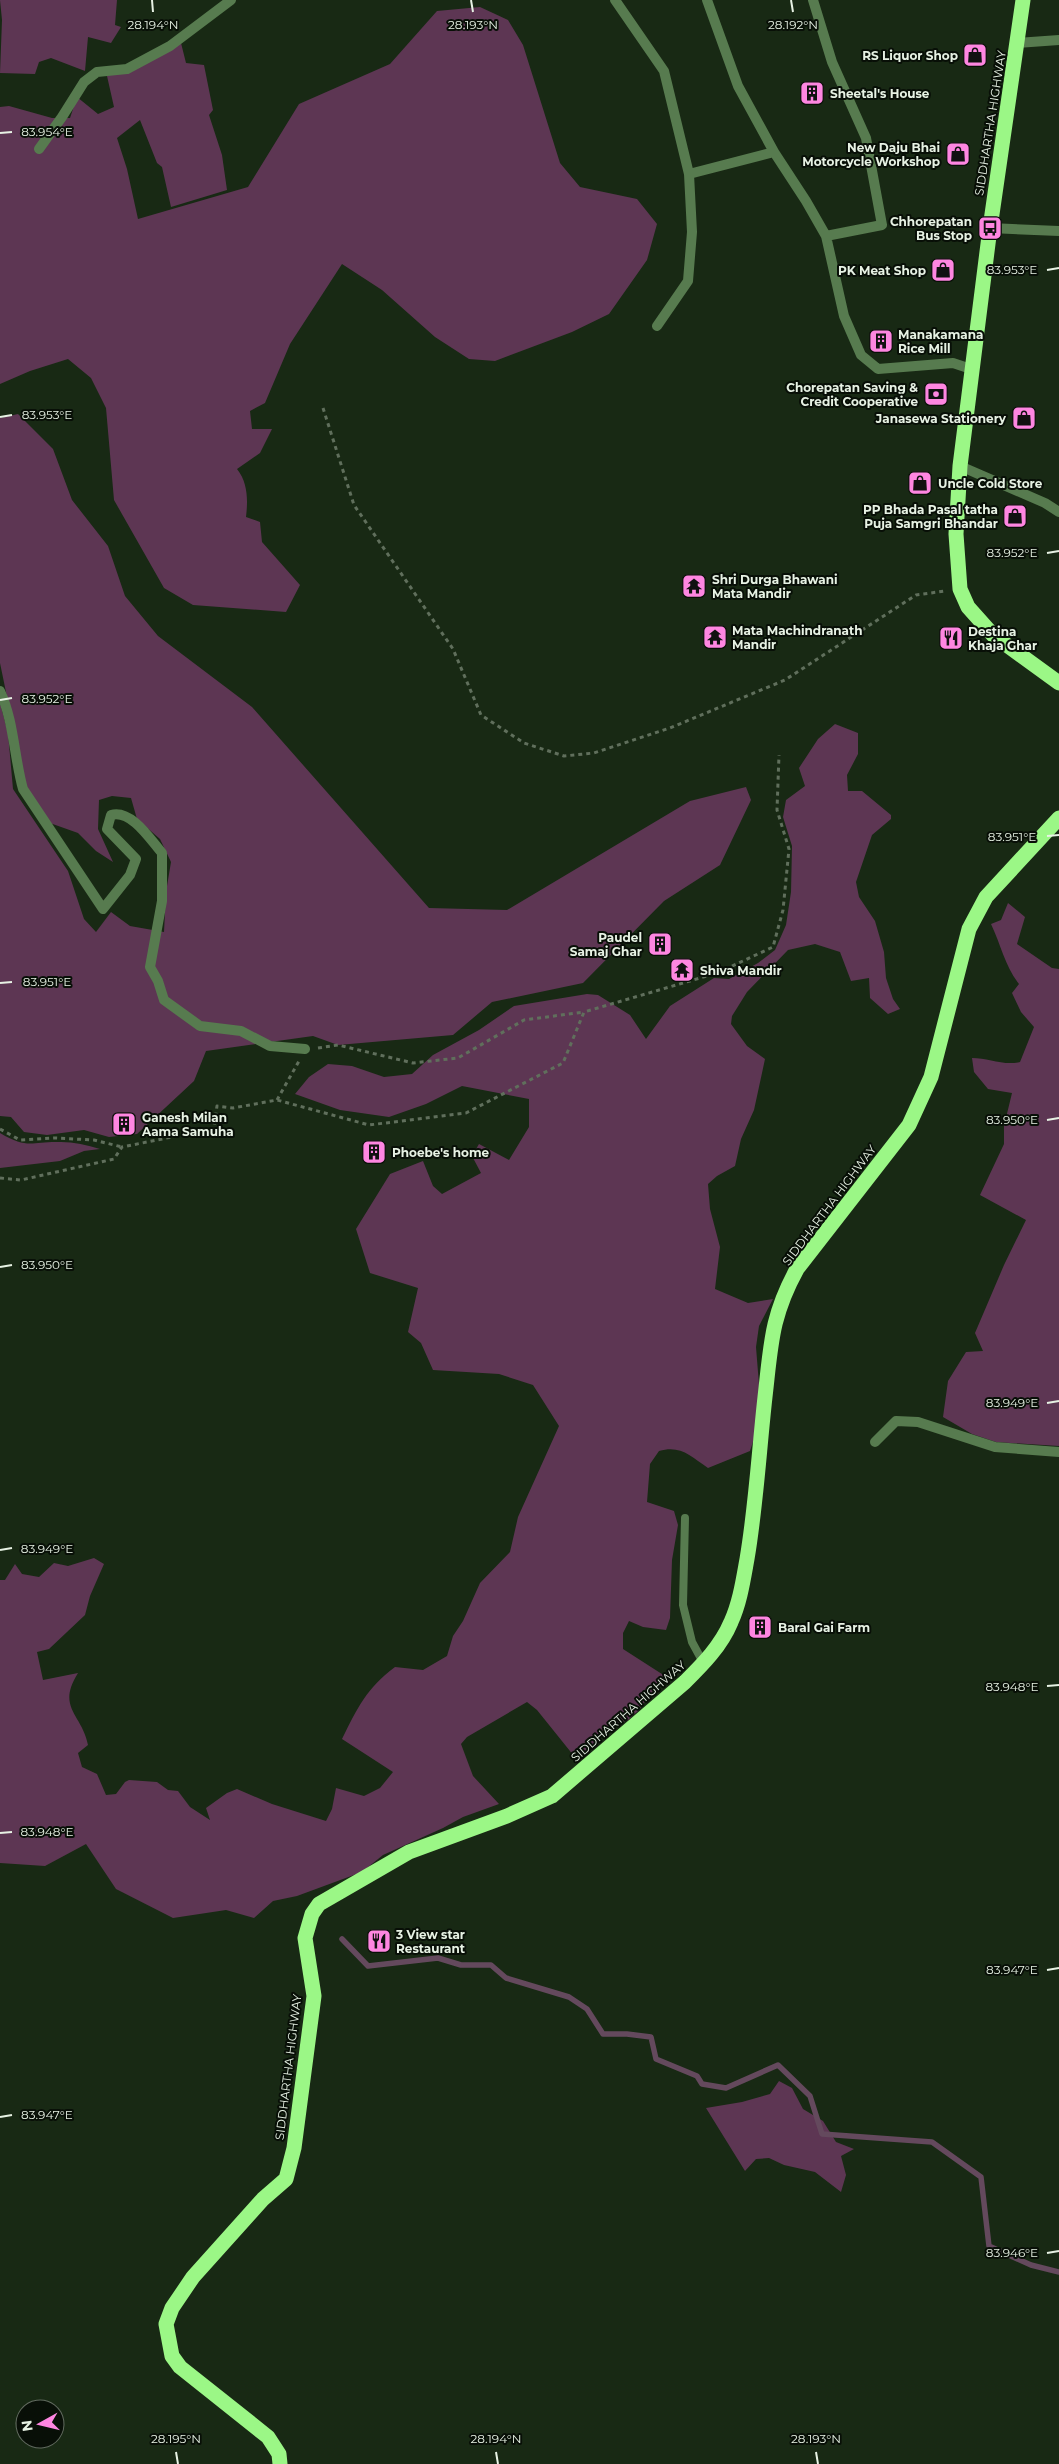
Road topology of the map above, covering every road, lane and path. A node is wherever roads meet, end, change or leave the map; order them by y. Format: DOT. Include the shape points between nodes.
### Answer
graph roads {
  1 [pos="231,0"];
  2 [pos="615,0"];
  3 [pos="707,0"];
  4 [pos="813,0"];
  5 [pos="1023,0"];
  6 [pos="1059,40"];
  7 [pos="1017,44"];
  8 [pos="39,149"];
  9 [pos="774,152"];
  10 [pos="689,174"];
  11 [pos="990,228"];
  12 [pos="1059,231"];
  13 [pos="826,236"];
  14 [pos="657,326"];
  15 [pos="974,370"];
  16 [pos="323,408"];
  17 [pos="960,466"];
  18 [pos="1059,512"];
  19 [pos="960,590"];
  20 [pos="1059,683"];
  21 [pos="0,691"];
  22 [pos="779,755"];
  23 [pos="1059,818"];
  24 [pos="584,1012"];
  25 [pos="306,1049"];
  26 [pos="277,1100"];
  27 [pos="0,1129"];
  28 [pos="122,1147"];
  29 [pos="0,1178"];
  30 [pos="875,1442"];
  31 [pos="1059,1452"];
  32 [pos="684,1518"];
  33 [pos="704,1664"];
  34 [pos="280,2464"];
  1 -- 8 [label="street" via="170,46 127,68 97,72 84,82"];
  2 -- 10 [label="street" via="664,71"];
  3 -- 9 [label="street" via="738,86"];
  4 -- 13 [label="street" via="832,62 866,138 882,225"];
  5 -- 7 [label="highway, SIDDHARTHA HIGHWAY"];
  6 -- 7 [label="street"];
  7 -- 11 [label="highway, SIDDHARTHA HIGHWAY"];
  9 -- 10 [label="street"];
  9 -- 13 [label="street"];
  10 -- 14 [label="street" via="692,232 688,281"];
  11 -- 12 [label="street"];
  11 -- 15 [label="highway, SIDDHARTHA HIGHWAY"];
  13 -- 15 [label="street" via="844,316 861,355 878,369 952,363"];
  15 -- 17 [label="highway, SIDDHARTHA HIGHWAY"];
  16 -- 19 [label="path" via="354,505 453,649 481,715 524,743 564,756 594,753 670,728 776,684 916,595"];
  17 -- 18 [label="street" via="1045,502"];
  17 -- 19 [label="highway, SIDDHARTHA HIGHWAY" via="956,534"];
  19 -- 20 [label="highway, SIDDHARTHA HIGHWAY" via="968,607 993,635"];
  21 -- 25 [label="street" via="23,789 103,909 130,875 136,860 107,829 111,815 128,816 162,853 162,901 150,967 164,1000 200,1026 241,1031 270,1046"];
  22 -- 24 [label="path" via="777,810 789,849 783,910 773,947 717,973"];
  23 -- 33 [label="highway, SIDDHARTHA HIGHWAY" via="986,898 969,929 931,1077 909,1125 797,1269 783,1295 770,1347 753,1525 739,1599 731,1623"];
  24 -- 25 [label="path" via="524,1020 458,1058 413,1063 338,1045"];
  24 -- 26 [label="path" via="563,1063 466,1112 369,1125"];
  25 -- 26 [label="path"];
  26 -- 28 [label="path" via="234,1108 217,1106 213,1132 197,1132"];
  27 -- 28 [label="path" via="20,1140 94,1140"];
  28 -- 29 [label="path" via="114,1159 21,1180"];
  30 -- 31 [label="street" via="896,1420 918,1422 995,1446"];
  32 -- 33 [label="lane" via="683,1605 692,1642"];
  33 -- 34 [label="highway, SIDDHARTHA HIGHWAY" via="552,1796 409,1852 320,1904 312,1914 305,1938 314,1996 294,2148 286,2179 193,2277 172,2308 166,2324 172,2356 180,2367 268,2437 279,2454"];
}
